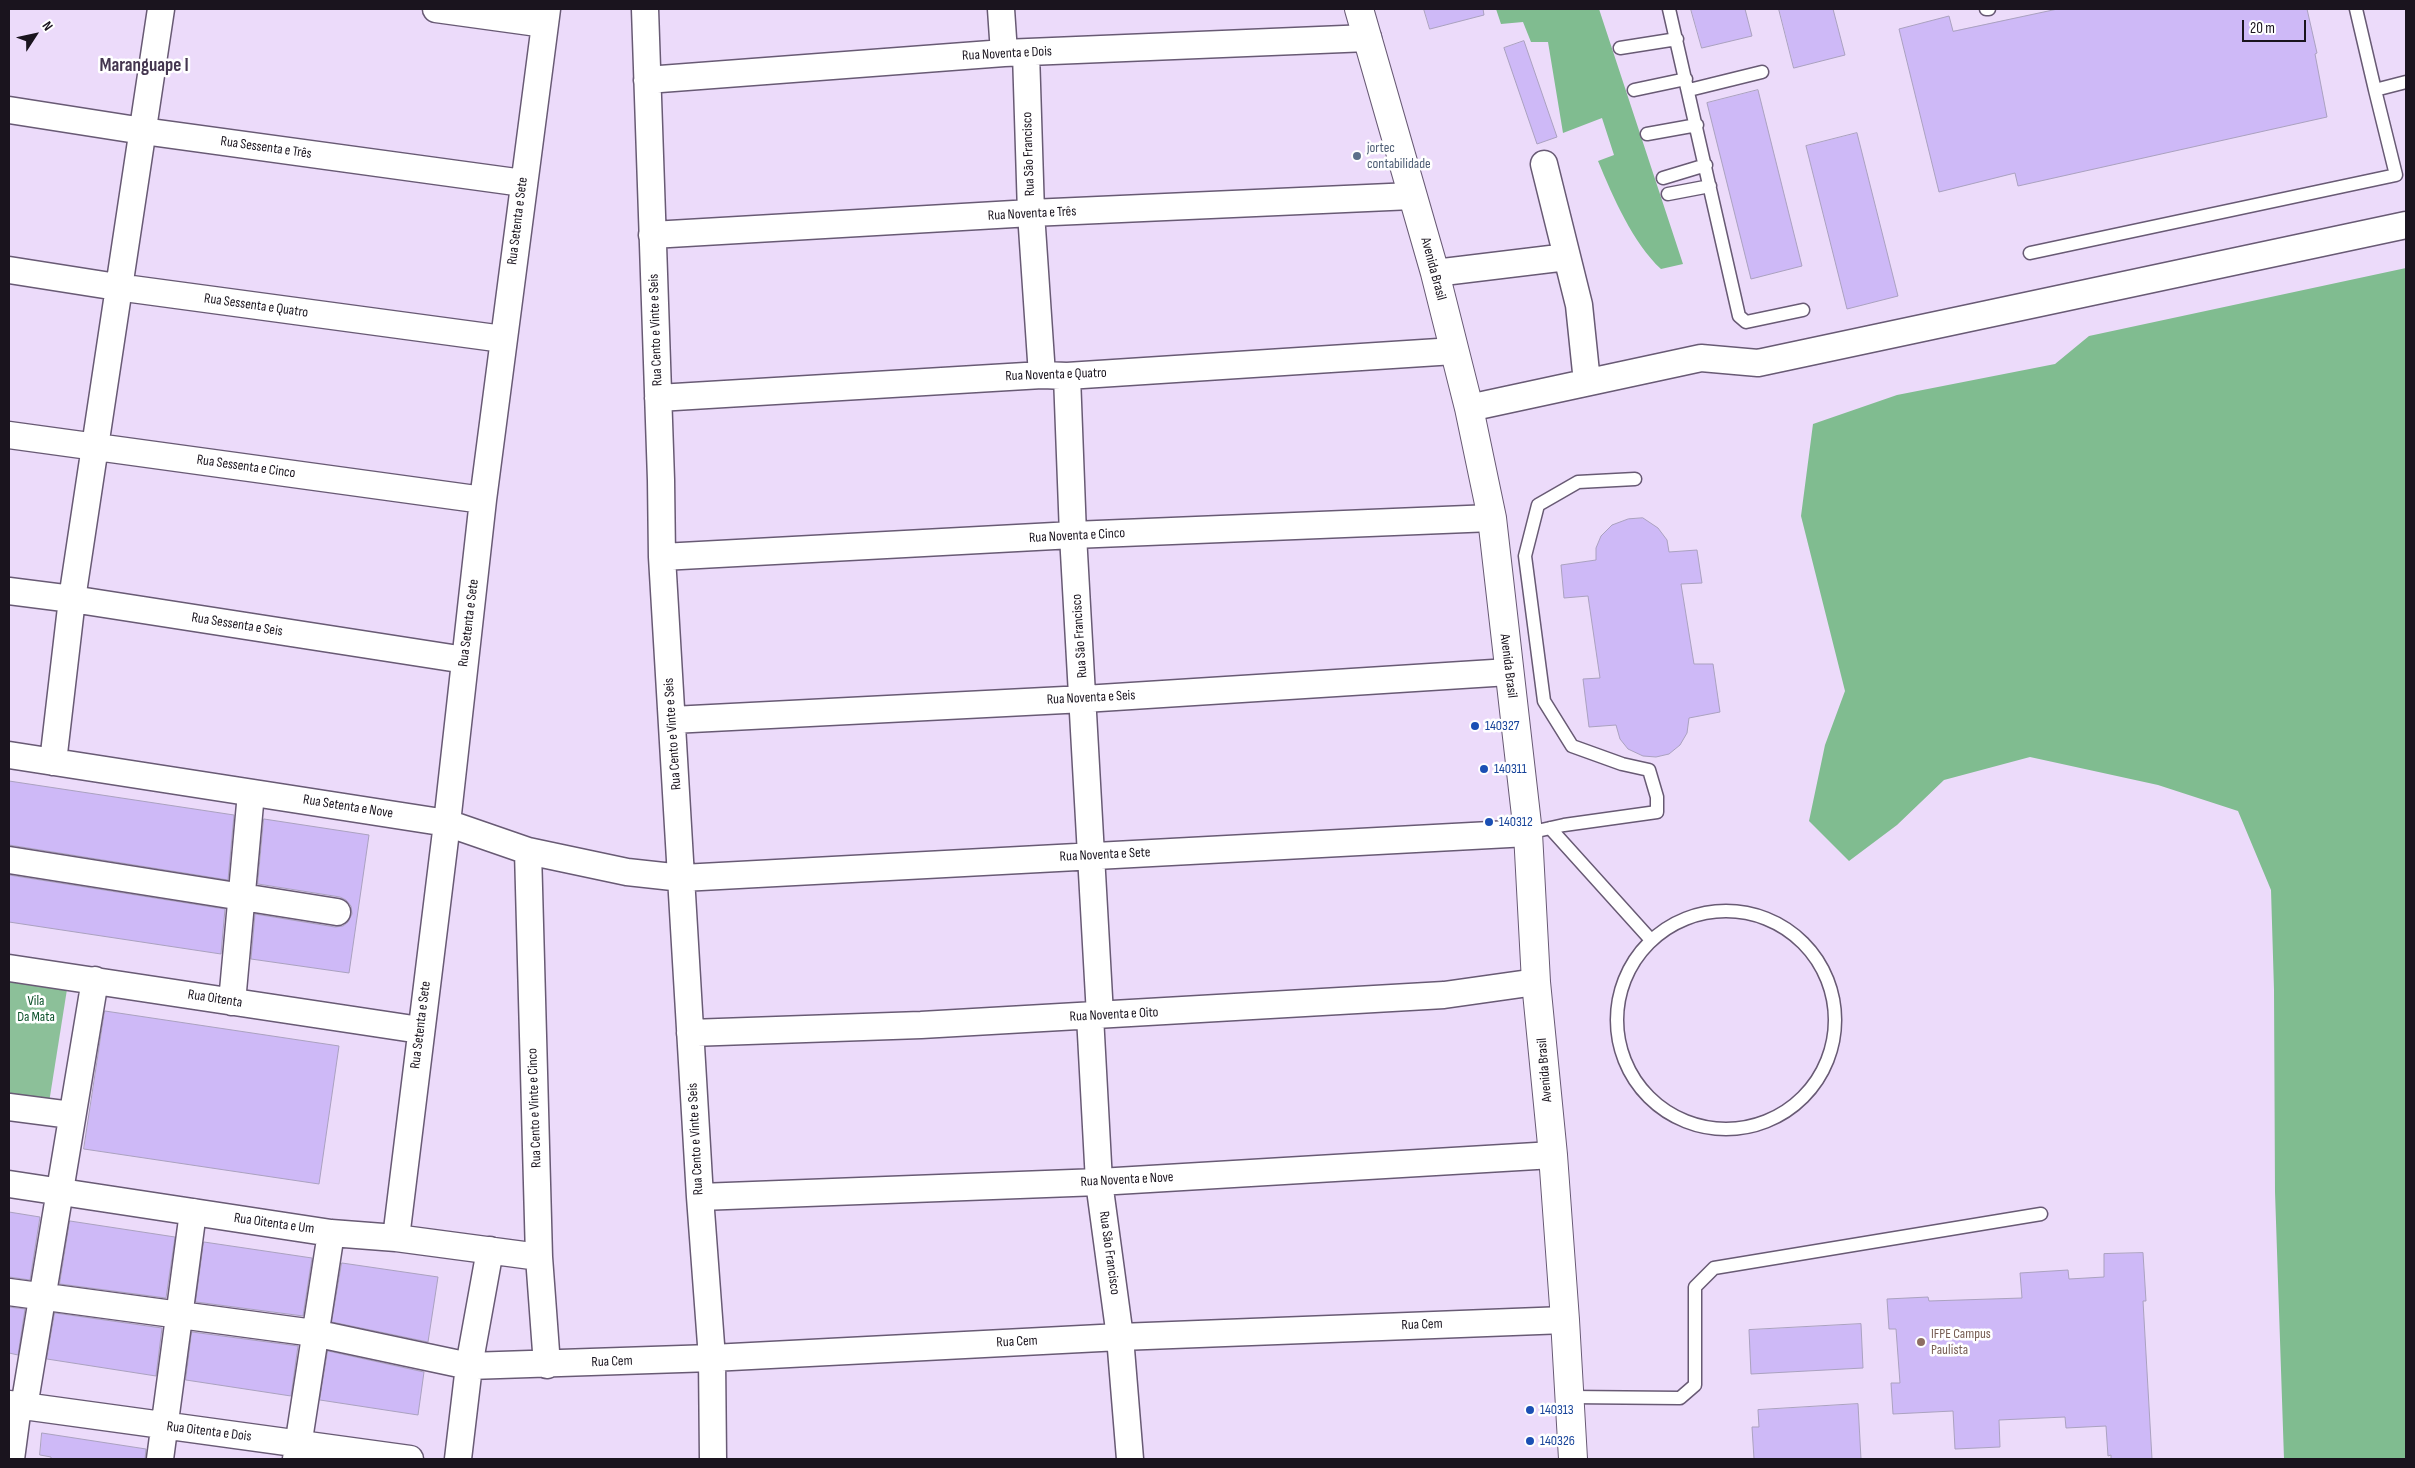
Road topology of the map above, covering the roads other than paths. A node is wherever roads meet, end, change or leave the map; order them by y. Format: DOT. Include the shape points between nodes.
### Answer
graph roads {
  1 [pos="161,9"];
  2 [pos="436,9"];
  3 [pos="645,9"];
  4 [pos="1002,9"];
  5 [pos="1359,9"];
  6 [pos="1669,9"];
  7 [pos="2356,9"];
  8 [pos="546,16"];
  9 [pos="1368,38"];
  10 [pos="1677,39"];
  11 [pos="1620,48"];
  12 [pos="1015,53"];
  13 [pos="1762,72"];
  14 [pos="647,80"];
  15 [pos="2406,82"];
  16 [pos="1687,85"];
  17 [pos="1634,90"];
  18 [pos="2375,90"];
  19 [pos="9,110"];
  20 [pos="1697,125"];
  21 [pos="143,131"];
  22 [pos="1647,134"];
  23 [pos="1544,164"];
  24 [pos="1706,165"];
  25 [pos="1663,178"];
  26 [pos="523,183"];
  27 [pos="1710,186"];
  28 [pos="1668,194"];
  29 [pos="1412,196"];
  30 [pos="1031,213"];
  31 [pos="2406,224"];
  32 [pos="652,235"];
  33 [pos="2030,253"];
  34 [pos="1567,257"];
  35 [pos="9,270"];
  36 [pos="1435,273"];
  37 [pos="117,287"];
  38 [pos="1803,310"];
  39 [pos="503,339"];
  40 [pos="1454,351"];
  41 [pos="1055,376"];
  42 [pos="1587,382"];
  43 [pos="658,398"];
  44 [pos="1469,408"];
  45 [pos="9,435"];
  46 [pos="95,445"];
  47 [pos="1635,479"];
  48 [pos="483,500"];
  49 [pos="1492,518"];
  50 [pos="1073,535"];
  51 [pos="662,556"];
  52 [pos="9,591"];
  53 [pos="72,598"];
  54 [pos="464,660"];
  55 [pos="1509,672"];
  56 [pos="1084,699"];
  57 [pos="672,720"];
  58 [pos="9,756"];
  59 [pos="53,762"];
  60 [pos="252,793"];
  61 [pos="447,823"];
  62 [pos="1539,831"];
  63 [pos="528,851"];
  64 [pos="1092,856"];
  65 [pos="9,860"];
  66 [pos="682,878"];
  67 [pos="242,898"];
  68 [pos="337,912"];
  69 [pos="1651,940"];
  70 [pos="9,968"];
  71 [pos="95,980"];
  72 [pos="1536,982"];
  73 [pos="232,1002"];
  74 [pos="1095,1016"];
  75 [pos="420,1030"];
  76 [pos="690,1033"];
  77 [pos="9,1107"];
  78 [pos="71,1115"];
  79 [pos="1553,1155"];
  80 [pos="1099,1182"];
  81 [pos="9,1184"];
  82 [pos="59,1190"];
  83 [pos="700,1197"];
  84 [pos="193,1212"];
  85 [pos="2041,1214"];
  86 [pos="331,1232"];
  87 [pos="396,1238"];
  88 [pos="490,1250"];
  89 [pos="540,1257"];
  90 [pos="9,1292"];
  91 [pos="43,1297"];
  92 [pos="179,1316"];
  93 [pos="1565,1320"];
  94 [pos="314,1333"];
  95 [pos="1120,1336"];
  96 [pos="712,1358"];
  97 [pos="547,1365"];
  98 [pos="469,1366"];
  99 [pos="1570,1397"];
  100 [pos="17,1406"];
  101 [pos="164,1427"];
  102 [pos="297,1452"];
  103 [pos="11,1459"];
  104 [pos="160,1459"];
  105 [pos="410,1459"];
  106 [pos="458,1459"];
  107 [pos="713,1459"];
  108 [pos="1130,1459"];
  109 [pos="1573,1459"];
  1 -- 21 [label="street"];
  2 -- 8 [label="street"];
  3 -- 14 [label="street, Rua Cento e Vinte e Seis"];
  4 -- 12 [label="street, Rua São Francisco"];
  5 -- 9 [label="main road, Avenida Brasil"];
  6 -- 10 [label="lane"];
  7 -- 18 [label="lane"];
  8 -- 26 [label="street, Rua Setenta e Sete"];
  9 -- 12 [label="street, Rua Noventa e Dois"];
  9 -- 29 [label="main road, Avenida Brasil"];
  10 -- 11 [label="lane"];
  10 -- 16 [label="lane"];
  12 -- 14 [label="street, Rua Noventa e Dois"];
  12 -- 30 [label="street, Rua São Francisco"];
  13 -- 16 [label="lane"];
  14 -- 32 [label="street, Rua Cento e Vinte e Seis"];
  15 -- 18 [label="lane"];
  16 -- 17 [label="lane"];
  16 -- 20 [label="lane"];
  18 -- 33 [label="lane" via="2396,175"];
  19 -- 21 [label="street, Rua Sessenta e Três"];
  20 -- 22 [label="lane"];
  20 -- 24 [label="lane"];
  21 -- 26 [label="street, Rua Sessenta e Três"];
  21 -- 37 [label="street"];
  23 -- 34 [label="street"];
  24 -- 25 [label="lane"];
  24 -- 27 [label="lane"];
  26 -- 39 [label="street, Rua Setenta e Sete"];
  27 -- 28 [label="lane"];
  27 -- 38 [label="lane" via="1739,316 1746,322"];
  29 -- 30 [label="street, Rua Noventa e Três"];
  29 -- 36 [label="main road, Avenida Brasil"];
  30 -- 32 [label="street, Rua Noventa e Três"];
  30 -- 41 [label="street, Rua São Francisco"];
  31 -- 42 [label="street" via="1758,363 1701,358"];
  32 -- 43 [label="street, Rua Cento e Vinte e Seis"];
  34 -- 36 [label="street"];
  34 -- 42 [label="street" via="1579,305"];
  35 -- 37 [label="street, Rua Sessenta e Quatro"];
  36 -- 40 [label="main road, Avenida Brasil"];
  37 -- 39 [label="street, Rua Sessenta e Quatro"];
  37 -- 46 [label="street"];
  39 -- 48 [label="street, Rua Setenta e Sete"];
  40 -- 41 [label="street, Rua Noventa e Quatro"];
  40 -- 44 [label="main road, Avenida Brasil"];
  41 -- 43 [label="street, Rua Noventa e Quatro"];
  41 -- 50 [label="street, Rua São Francisco"];
  42 -- 44 [label="street"];
  43 -- 51 [label="street, Rua Cento e Vinte e Seis"];
  44 -- 49 [label="main road, Avenida Brasil"];
  45 -- 46 [label="street, Rua Sessenta e Cinco"];
  46 -- 48 [label="street, Rua Sessenta e Cinco"];
  46 -- 53 [label="street"];
  47 -- 62 [label="lane" via="1578,482 1538,505 1525,556 1544,701 1572,746 1649,770 1657,797 1657,812"];
  48 -- 54 [label="street, Rua Setenta e Sete"];
  49 -- 50 [label="street, Rua Noventa e Cinco"];
  49 -- 55 [label="main road, Avenida Brasil"];
  50 -- 51 [label="street, Rua Noventa e Cinco"];
  50 -- 56 [label="street, Rua São Francisco"];
  51 -- 57 [label="street, Rua Cento e Vinte e Seis"];
  52 -- 53 [label="street, Rua Sessenta e Seis"];
  53 -- 54 [label="street, Rua Sessenta e Seis"];
  53 -- 59 [label="street"];
  54 -- 61 [label="street, Rua Setenta e Sete"];
  55 -- 56 [label="street, Rua Noventa e Seis"];
  55 -- 62 [label="main road, Avenida Brasil"];
  56 -- 57 [label="street, Rua Noventa e Seis"];
  56 -- 64 [label="street, Rua São Francisco"];
  57 -- 66 [label="street, Rua Cento e Vinte e Seis"];
  58 -- 59 [label="street, Rua Setenta e Nove"];
  59 -- 60 [label="street, Rua Setenta e Nove"];
  60 -- 61 [label="street, Rua Setenta e Nove"];
  60 -- 67 [label="street"];
  61 -- 63 [label="street, Rua Setenta e Nove"];
  61 -- 75 [label="street, Rua Setenta e Sete"];
  62 -- 64 [label="street, Rua Noventa e Sete"];
  62 -- 69 [label="lane"];
  62 -- 72 [label="main road, Avenida Brasil"];
  63 -- 66 [label="street, Rua Setenta e Nove" via="627,872"];
  63 -- 89 [label="street, Rua Cento e Vinte e Cinco"];
  64 -- 66 [label="street, Rua Noventa e Sete"];
  64 -- 74 [label="street, Rua São Francisco"];
  65 -- 67 [label="street"];
  66 -- 76 [label="street, Rua Cento e Vinte e Seis"];
  67 -- 68 [label="street"];
  67 -- 73 [label="street"];
  69 -- 69 [label="lane" via="1630,968 1621,993 1618,1037 1630,1071 1652,1099 1681,1119 1716,1128 1751,1126 1784,1113 1811,1090 1829,1059 1836,1023 1831,986 1814,954 1787,928 1754,914 1717,910 1682,919"];
  70 -- 71 [label="street, Rua Oitenta"];
  71 -- 73 [label="street, Rua Oitenta"];
  71 -- 78 [label="street"];
  72 -- 74 [label="street, Rua Noventa e Oito" via="1444,996"];
  72 -- 79 [label="main road, Avenida Brasil"];
  73 -- 75 [label="street, Rua Oitenta"];
  74 -- 76 [label="street, Rua Noventa e Oito"];
  74 -- 80 [label="street, Rua São Francisco"];
  75 -- 87 [label="street, Rua Setenta e Sete"];
  76 -- 83 [label="street, Rua Cento e Vinte e Seis"];
  77 -- 78 [label="street"];
  78 -- 82 [label="street"];
  79 -- 80 [label="street, Rua Noventa e Nove"];
  79 -- 93 [label="main road, Avenida Brasil"];
  80 -- 83 [label="street, Rua Noventa e Nove"];
  80 -- 95 [label="street, Rua São Francisco"];
  81 -- 82 [label="street, Rua Oitenta e Um"];
  82 -- 84 [label="street, Rua Oitenta e Um"];
  82 -- 91 [label="street"];
  83 -- 96 [label="street, Rua Cento e Vinte e Seis"];
  84 -- 86 [label="street, Rua Oitenta e Um"];
  84 -- 92 [label="street"];
  85 -- 99 [label="lane" via="1714,1268 1695,1287 1695,1385 1680,1398"];
  86 -- 87 [label="street, Rua Oitenta e Um"];
  86 -- 94 [label="street"];
  87 -- 88 [label="street, Rua Oitenta e Um"];
  88 -- 89 [label="street, Rua Oitenta e Um"];
  88 -- 98 [label="street"];
  89 -- 97 [label="street, Rua Cento e Vinte e Cinco"];
  90 -- 91 [label="street, Rua Cem"];
  91 -- 92 [label="street, Rua Cem"];
  91 -- 100 [label="street"];
  92 -- 94 [label="street, Rua Cem"];
  92 -- 101 [label="street"];
  93 -- 95 [label="street, Rua Cem"];
  93 -- 99 [label="main road, Avenida Brasil"];
  94 -- 98 [label="street, Rua Cem"];
  94 -- 102 [label="street"];
  95 -- 96 [label="street, Rua Cem"];
  95 -- 108 [label="street, Rua São Francisco"];
  96 -- 97 [label="street, Rua Cem"];
  96 -- 107 [label="street, Rua Cento e Vinte e Seis"];
  97 -- 98 [label="street, Rua Cem"];
  98 -- 106 [label="street"];
  99 -- 109 [label="main road, Avenida Brasil"];
  100 -- 101 [label="street, Rua Oitenta e Dois"];
  100 -- 103 [label="street"];
  101 -- 102 [label="street, Rua Oitenta e Dois"];
  101 -- 104 [label="street"];
  102 -- 105 [label="street, Rua Oitenta e Dois"];
}
